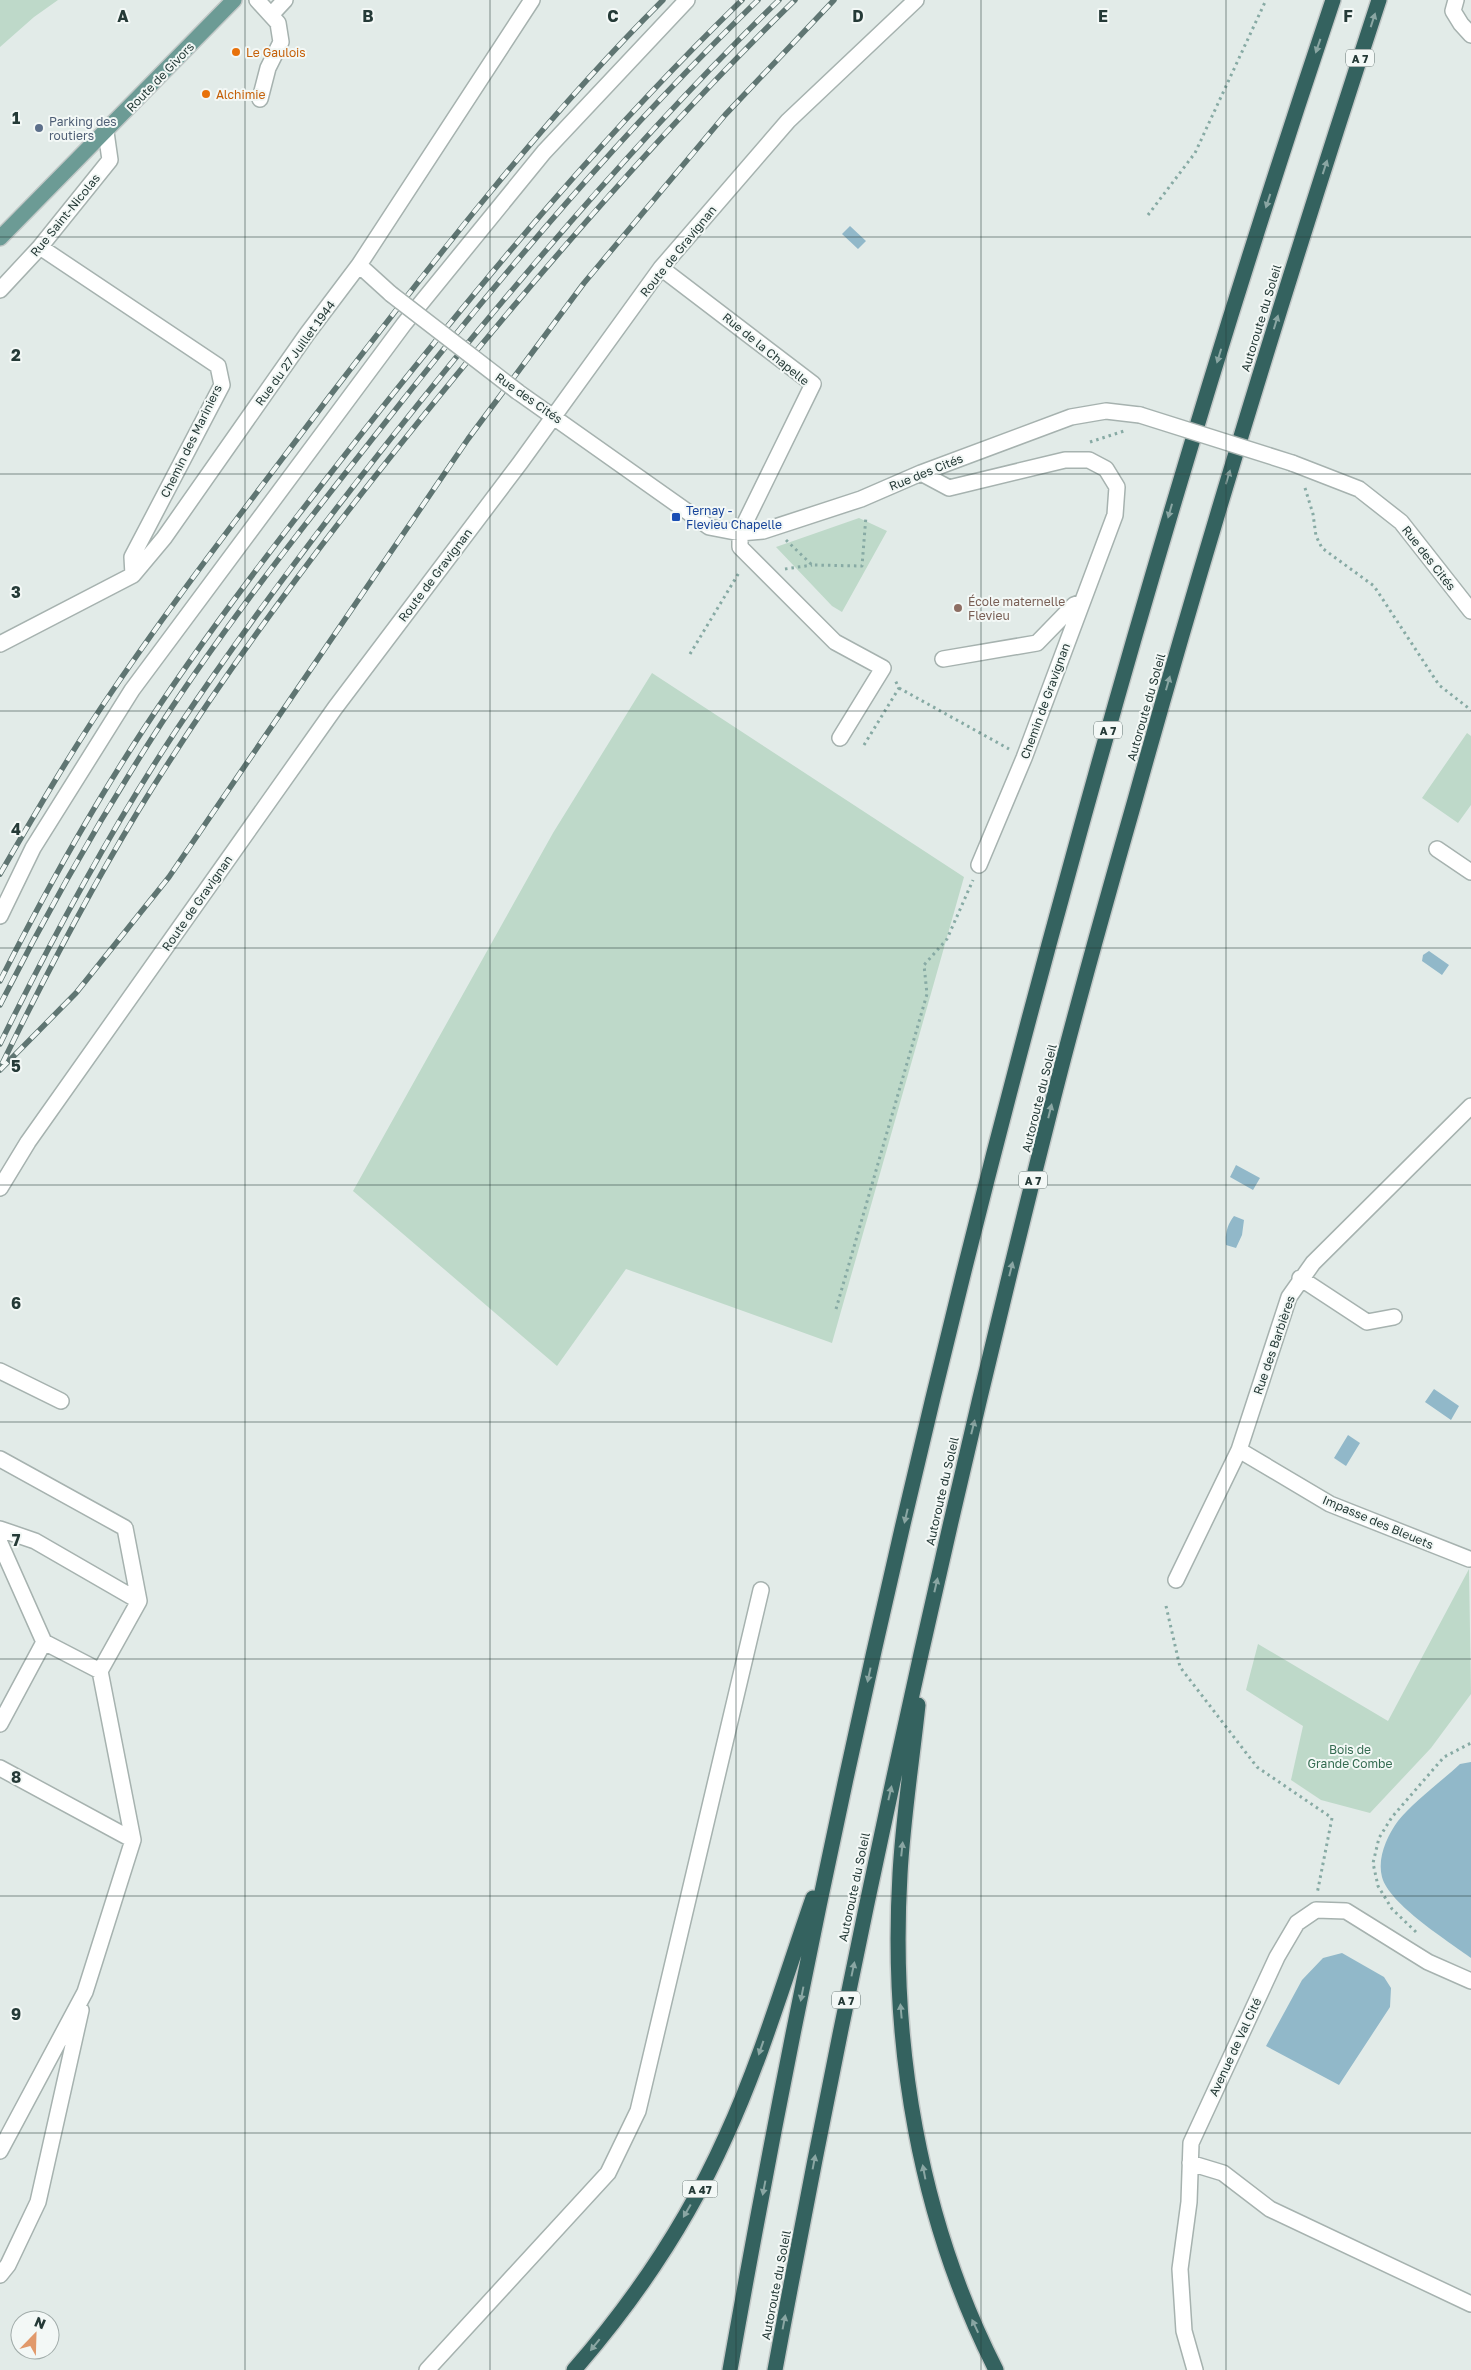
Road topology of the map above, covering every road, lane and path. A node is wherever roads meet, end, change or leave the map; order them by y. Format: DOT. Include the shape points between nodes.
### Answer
graph roads {
  1 [pos="234,0"];
  2 [pos="257,0"];
  3 [pos="285,0"];
  4 [pos="532,0"];
  5 [pos="687,0"];
  6 [pos="916,0"];
  7 [pos="1266,0"];
  8 [pos="1333,0"];
  9 [pos="1380,0"];
  10 [pos="1456,0"];
  11 [pos="271,15"];
  12 [pos="1471,35"];
  13 [pos="260,99"];
  14 [pos="106,132"];
  15 [pos="1148,215"];
  16 [pos="0,238"];
  17 [pos="40,247"];
  18 [pos="359,265"];
  19 [pos="661,268"];
  20 [pos="0,290"];
  21 [pos="553,415"];
  22 [pos="1128,430"];
  23 [pos="1065,460"];
  24 [pos="921,473"];
  25 [pos="1305,487"];
  26 [pos="860,499"];
  27 [pos="782,525"];
  28 [pos="740,533"];
  29 [pos="748,556"];
  30 [pos="134,574"];
  31 [pos="1082,602"];
  32 [pos="1471,610"];
  33 [pos="0,644"];
  34 [pos="690,654"];
  35 [pos="943,659"];
  36 [pos="883,668"];
  37 [pos="899,688"];
  38 [pos="1471,710"];
  39 [pos="840,738"];
  40 [pos="864,745"];
  41 [pos="1024,758"];
  42 [pos="1437,849"];
  43 [pos="979,865"];
  44 [pos="1471,872"];
  45 [pos="0,916"];
  46 [pos="1471,1106"];
  47 [pos="0,1188"];
  48 [pos="1300,1278"];
  49 [pos="836,1309"];
  50 [pos="1394,1317"];
  51 [pos="0,1371"];
  52 [pos="61,1401"];
  53 [pos="1239,1450"];
  54 [pos="0,1459"];
  55 [pos="0,1530"];
  56 [pos="0,1542"];
  57 [pos="1468,1559"];
  58 [pos="1176,1580"];
  59 [pos="760,1590"];
  60 [pos="140,1601"];
  61 [pos="1166,1606"];
  62 [pos="926,1632"];
  63 [pos="44,1642"];
  64 [pos="100,1671"];
  65 [pos="0,1724"];
  66 [pos="1471,1743"];
  67 [pos="0,1768"];
  68 [pos="133,1840"];
  69 [pos="832,1844"];
  70 [pos="1316,1910"];
  71 [pos="1419,1936"];
  72 [pos="1471,1981"];
  73 [pos="85,1992"];
  74 [pos="0,2151"];
  75 [pos="1190,2163"];
  76 [pos="0,2275"];
  77 [pos="1471,2304"];
  78 [pos="426,2370"];
  79 [pos="574,2370"];
  80 [pos="730,2370"];
  81 [pos="775,2370"];
  82 [pos="996,2370"];
  83 [pos="1195,2370"];
  1 -- 14 [label="main road, Route de Givors"];
  2 -- 11 [label="street"];
  3 -- 11 [label="street"];
  4 -- 18 [label="street, Rue du 27 Juillet 1944"];
  5 -- 45 [label="street" via="544,152 404,324 132,690 33,848"];
  6 -- 19 [label="street, Route de Gravignan" via="788,121"];
  7 -- 15 [label="path" via="1195,153"];
  8 -- 69 [label="highway, A 7, one-way" via="1174,498 1019,1052 934,1394"];
  62 -- 9 [label="highway, Autoroute du Soleil / A 7, one-way" via="1055,1092 1104,907 1249,407"];
  10 -- 12 [label="street" via="1453,11"];
  11 -- 13 [label="street" via="278,23 281,42 268,68"];
  14 -- 16 [label="main road, Route de Givors"];
  14 -- 17 [label="street, Rue Saint-Nicolas" via="110,160"];
  17 -- 20 [label="street, Rue Saint-Nicolas"];
  17 -- 30 [label="street, Chemin des Mariniers" via="218,366 222,385 132,557"];
  18 -- 21 [label="street, Rue des Cités, bridge" via="391,294 518,392"];
  18 -- 30 [label="street, Rue du 27 Juillet 1944" via="164,538"];
  19 -- 21 [label="street, Route de Gravignan"];
  19 -- 28 [label="street, Rue de la Chapelle" via="812,384"];
  21 -- 28 [label="street, Rue des Cités" via="709,527"];
  21 -- 47 [label="street, Route de Gravignan" via="335,708 28,1142"];
  22 -- 23 [label="path" via="1090,442"];
  23 -- 24 [label="street, Chemin de Gravignan" via="950,488"];
  23 -- 31 [label="street, Chemin de Gravignan" via="1089,460 1106,469 1117,487 1115,515"];
  24 -- 26 [label="street, Rue des Cités"];
  24 -- 32 [label="street, Rue des Cités, bridge" via="1071,416 1106,411 1140,415 1292,463 1359,490 1401,522"];
  25 -- 38 [label="path" via="1316,536 1322,548 1374,586 1439,685"];
  26 -- 27 [label="street, Rue des Cités"];
  26 -- 27 [label="path" via="866,515 862,566 812,565 786,541"];
  27 -- 28 [label="street, Rue des Cités"];
  28 -- 29 [label="street" via="740,547"];
  29 -- 34 [label="path"];
  29 -- 36 [label="street" via="835,642"];
  30 -- 33 [label="street, Rue du 27 Juillet 1944"];
  31 -- 35 [label="street" via="1074,605 1037,643"];
  31 -- 41 [label="street, Chemin de Gravignan"];
  36 -- 37 [label="path" via="894,676"];
  36 -- 39 [label="street"];
  37 -- 40 [label="path"];
  37 -- 41 [label="path"];
  41 -- 43 [label="street, Chemin de Gravignan"];
  42 -- 44 [label="street"];
  43 -- 49 [label="path" via="947,939 924,965 927,994"];
  46 -- 48 [label="street, Rue des Barbières"];
  48 -- 50 [label="street" via="1367,1322"];
  48 -- 53 [label="street, Rue des Barbières" via="1289,1297"];
  51 -- 52 [label="street"];
  53 -- 57 [label="street, Impasse des Bleuets" via="1330,1504"];
  53 -- 58 [label="street, Rue des Barbières"];
  54 -- 60 [label="street" via="125,1528"];
  55 -- 60 [label="street" via="35,1541"];
  56 -- 63 [label="street"];
  59 -- 78 [label="street" via="638,2111 608,2173"];
  60 -- 64 [label="street"];
  61 -- 70 [label="path" via="1180,1667 1256,1767 1332,1818"];
  81 -- 62 [label="highway, Autoroute du Soleil / A 7, one-way" via="882,1825"];
  82 -- 62 [label="highway, one-way" via="963,2302 926,2187 914,2125 903,2029 898,1936 900,1874"];
  63 -- 64 [label="street"];
  63 -- 65 [label="street"];
  64 -- 68 [label="street"];
  66 -- 71 [label="path" via="1444,1757 1392,1817 1379,1838 1373,1863 1378,1886 1392,1909"];
  67 -- 68 [label="street"];
  68 -- 73 [label="street"];
  69 -- 79 [label="highway, A 47, one-way" via="758,2057 709,2173 642,2284"];
  69 -- 80 [label="highway, A 7, one-way"];
  70 -- 72 [label="street" via="1346,1911 1428,1962"];
  70 -- 75 [label="street, Avenue de Val Cité" via="1297,1924 1277,1957 1191,2143"];
  73 -- 74 [label="street"];
  73 -- 76 [label="street" via="38,2202"];
  75 -- 77 [label="street" via="1222,2173 1270,2209"];
  75 -- 83 [label="street, Avenue de Val Cité" via="1189,2202 1180,2269 1184,2331"];
}
